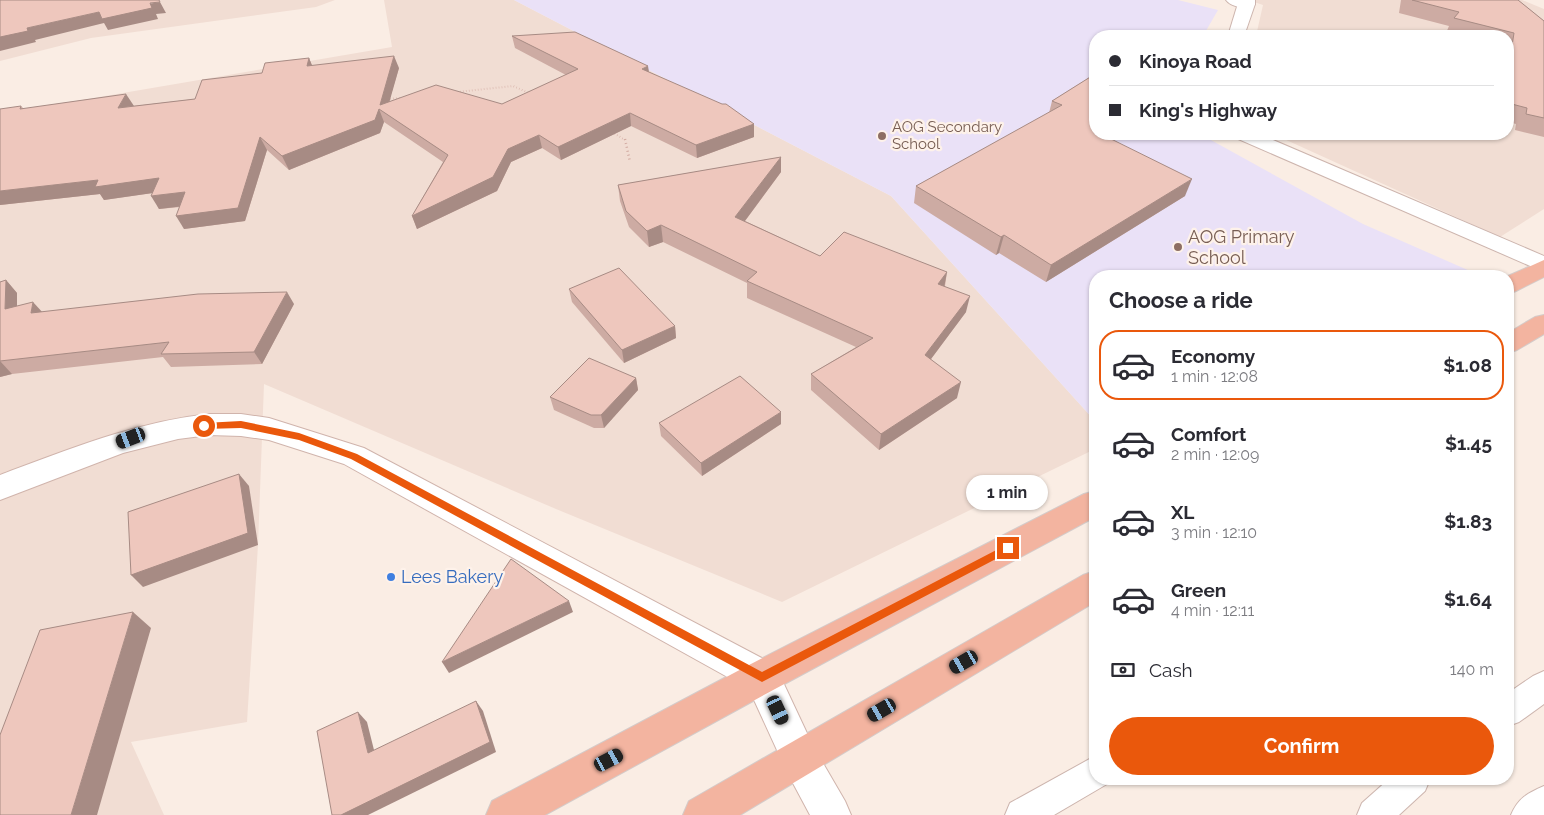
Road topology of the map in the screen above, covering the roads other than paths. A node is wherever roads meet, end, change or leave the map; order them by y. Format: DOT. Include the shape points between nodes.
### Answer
graph roads {
  1 [pos="1243,1"];
  2 [pos="1237,30"];
  3 [pos="1257,140"];
  4 [pos="1544,266"];
  5 [pos="1514,283"];
  6 [pos="1544,323"];
  7 [pos="1514,340"];
  8 [pos="0,488"];
  9 [pos="1089,506"];
  10 [pos="1089,589"];
  11 [pos="762,677"];
  12 [pos="1544,686"];
  13 [pos="1514,707"];
  14 [pos="800,758"];
  15 [pos="1089,776"];
  16 [pos="1406,785"];
  17 [pos="1544,803"];
  18 [pos="506,815"];
  19 [pos="703,815"];
  20 [pos="830,815"];
  21 [pos="1022,815"];
  22 [pos="1374,815"];
  23 [pos="1528,815"];
  1 -- 2 [label="main road"];
  3 -- 4 [label="main road"];
  4 -- 5 [label="highway"];
  6 -- 7 [label="highway"];
  8 -- 11 [label="main road" via="131,438 185,426 241,425 299,437 354,456"];
  9 -- 11 [label="highway"];
  10 -- 14 [label="highway"];
  11 -- 14 [label="main road"];
  11 -- 18 [label="highway"];
  12 -- 13 [label="lane"];
  14 -- 19 [label="highway"];
  14 -- 20 [label="main road"];
  15 -- 21 [label="lane"];
  16 -- 22 [label="lane"];
  17 -- 23 [label="lane"];
}
